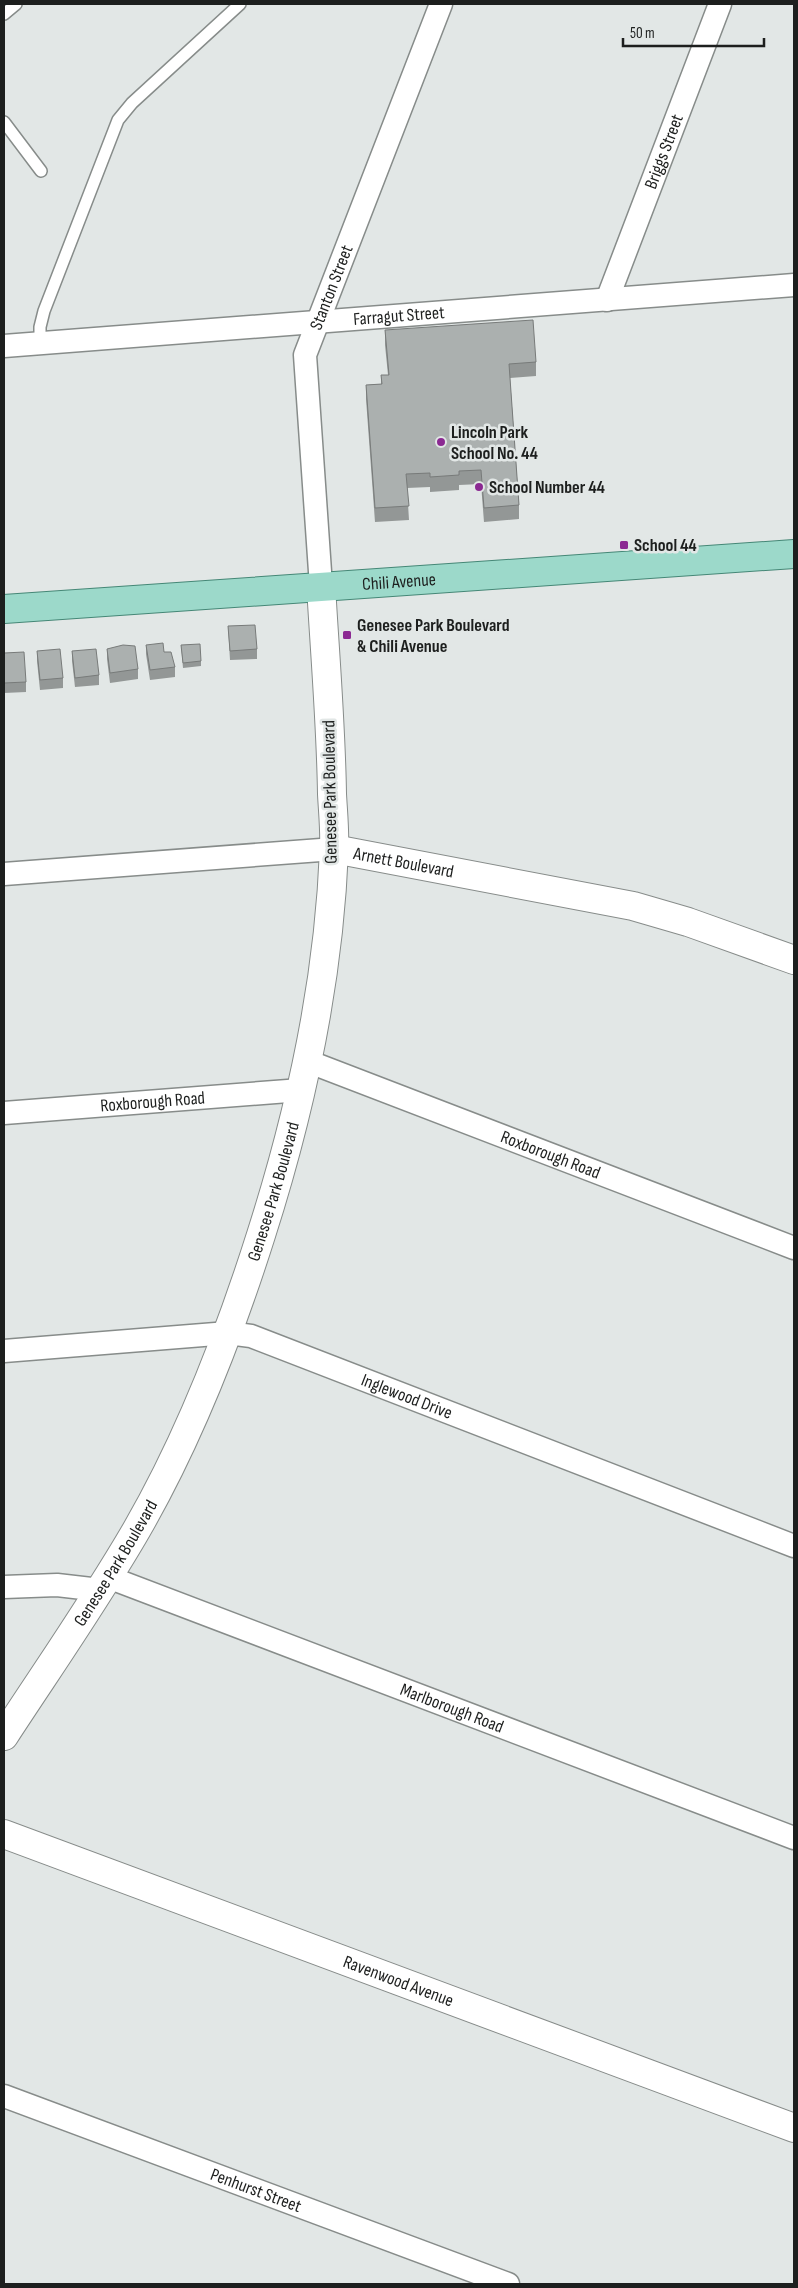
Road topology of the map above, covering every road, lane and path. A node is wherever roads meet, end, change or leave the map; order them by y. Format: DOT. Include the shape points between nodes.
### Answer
graph roads {
  1 [pos="16,4"];
  2 [pos="240,4"];
  3 [pos="441,4"];
  4 [pos="720,4"];
  5 [pos="4,14"];
  6 [pos="4,122"];
  7 [pos="41,171"];
  8 [pos="794,285"];
  9 [pos="607,300"];
  10 [pos="318,322"];
  11 [pos="40,344"];
  12 [pos="4,346"];
  13 [pos="794,554"];
  14 [pos="322,586"];
  15 [pos="4,609"];
  16 [pos="334,849"];
  17 [pos="4,874"];
  18 [pos="794,960"];
  19 [pos="307,1061"];
  20 [pos="301,1090"];
  21 [pos="4,1113"];
  22 [pos="794,1248"];
  23 [pos="228,1333"];
  24 [pos="4,1351"];
  25 [pos="794,1546"];
  26 [pos="104,1583"];
  27 [pos="4,1587"];
  28 [pos="4,1736"];
  29 [pos="4,1834"];
  30 [pos="794,1838"];
  31 [pos="4,2096"];
  32 [pos="794,2128"];
  33 [pos="508,2284"];
  1 -- 5 [label="lane"];
  2 -- 11 [label="lane" via="132,103 118,120 44,311"];
  3 -- 10 [label="street, Stanton Street"];
  4 -- 9 [label="street, Briggs Street"];
  6 -- 7 [label="lane"];
  8 -- 9 [label="street, Farragut Street"];
  9 -- 10 [label="street, Farragut Street"];
  10 -- 11 [label="street, Farragut Street"];
  10 -- 14 [label="street, Stanton Street" via="304,366"];
  11 -- 12 [label="street, Farragut Street"];
  13 -- 14 [label="main road, Chili Avenue"];
  14 -- 15 [label="main road, Chili Avenue"];
  14 -- 16 [label="street, Genesee Park Boulevard"];
  16 -- 17 [label="street, Arnett Boulevard"];
  16 -- 18 [label="street, Arnett Boulevard" via="632,906 688,922"];
  16 -- 19 [label="street, Genesee Park Boulevard" via="323,969"];
  19 -- 20 [label="street, Genesee Park Boulevard"];
  19 -- 22 [label="street, Roxborough Road"];
  20 -- 21 [label="street, Roxborough Road"];
  20 -- 23 [label="street, Genesee Park Boulevard" via="274,1194"];
  23 -- 24 [label="street, Inglewood Drive"];
  23 -- 25 [label="street, Inglewood Drive" via="251,1336"];
  23 -- 26 [label="street, Genesee Park Boulevard" via="168,1470"];
  26 -- 27 [label="street, Marlborough Road"];
  26 -- 28 [label="street, Genesee Park Boulevard"];
  26 -- 30 [label="street, Marlborough Road"];
  29 -- 32 [label="street, Ravenwood Avenue"];
  31 -- 33 [label="street, Penhurst Street"];
}
